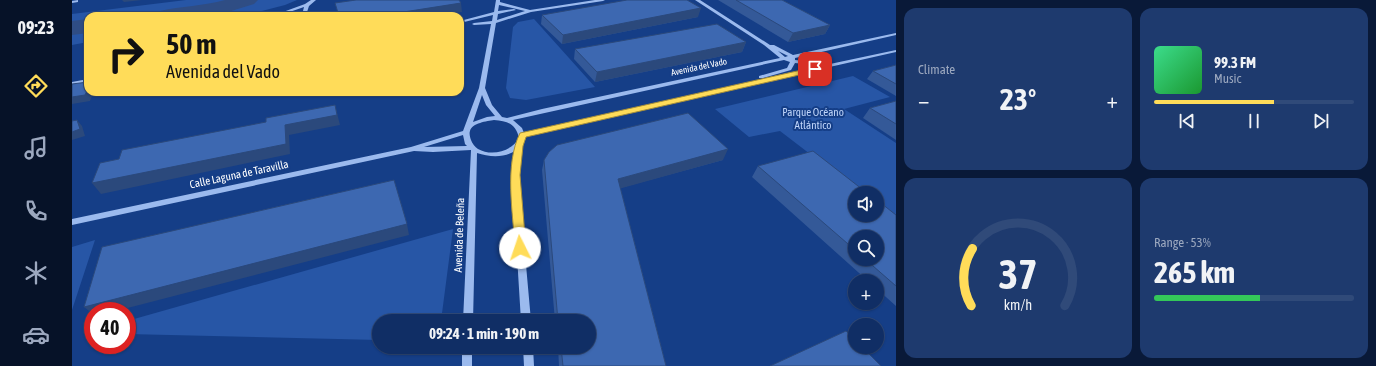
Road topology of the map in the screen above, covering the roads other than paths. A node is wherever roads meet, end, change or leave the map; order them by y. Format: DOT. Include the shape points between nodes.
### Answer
graph roads {
  1 [pos="314,0"];
  2 [pos="602,0"];
  3 [pos="697,0"];
  4 [pos="497,2"];
  5 [pos="306,5"];
  6 [pos="520,10"];
  7 [pos="305,11"];
  8 [pos="530,11"];
  9 [pos="286,12"];
  10 [pos="495,12"];
  11 [pos="485,17"];
  12 [pos="494,20"];
  13 [pos="464,22"];
  14 [pos="464,23"];
  15 [pos="474,24"];
  16 [pos="492,30"];
  17 [pos="896,34"];
  18 [pos="766,44"];
  19 [pos="896,51"];
  20 [pos="784,58"];
  21 [pos="793,59"];
  22 [pos="830,66"];
  23 [pos="84,82"];
  24 [pos="757,82"];
  25 [pos="72,84"];
  26 [pos="482,88"];
  27 [pos="504,120"];
  28 [pos="467,130"];
  29 [pos="522,135"];
  30 [pos="519,146"];
  31 [pos="412,149"];
  32 [pos="473,149"];
  33 [pos="72,222"];
  34 [pos="468,314"];
  35 [pos="525,314"];
  36 [pos="467,354"];
  37 [pos="528,354"];
  38 [pos="467,366"];
  39 [pos="529,366"];
  1 -- 5 [label="street"];
  2 -- 8 [label="street"];
  3 -- 18 [label="street"];
  4 -- 6 [label="street"];
  4 -- 10 [label="street"];
  5 -- 7 [label="street"];
  5 -- 9 [label="street"];
  6 -- 8 [label="street"];
  6 -- 10 [label="street"];
  8 -- 12 [label="street"];
  10 -- 11 [label="street"];
  10 -- 12 [label="street"];
  11 -- 12 [label="street"];
  11 -- 13 [label="street"];
  12 -- 15 [label="street"];
  12 -- 16 [label="street"];
  14 -- 15 [label="street"];
  15 -- 16 [label="street"];
  16 -- 26 [label="street"];
  17 -- 21 [label="street, Avenida del Vado"];
  18 -- 20 [label="street"];
  18 -- 21 [label="street"];
  19 -- 22 [label="street"];
  20 -- 21 [label="street, Avenida del Vado"];
  20 -- 27 [label="street, Avenida del Vado"];
  21 -- 22 [label="street"];
  21 -- 24 [label="street" via="789,69 758,78"];
  22 -- 24 [label="street"];
  23 -- 25 [label="street"];
  24 -- 29 [label="street"];
  26 -- 27 [label="street" via="489,105"];
  26 -- 28 [label="street"];
  27 -- 28 [label="street" via="486,119 472,124"];
  27 -- 29 [label="street" via="517,126"];
  28 -- 31 [label="street, Calle Laguna de Taravilla"];
  28 -- 32 [label="street" via="466,138"];
  29 -- 30 [label="street"];
  30 -- 32 [label="street" via="503,154 483,153"];
  30 -- 35 [label="street" via="515,175"];
  31 -- 32 [label="street, Calle Laguna de Taravilla"];
  31 -- 33 [label="street, Calle Laguna de Taravilla"];
  32 -- 34 [label="street, Avenida de Beleña"];
  36 -- 38 [label="street"];
  37 -- 39 [label="street"];
}
